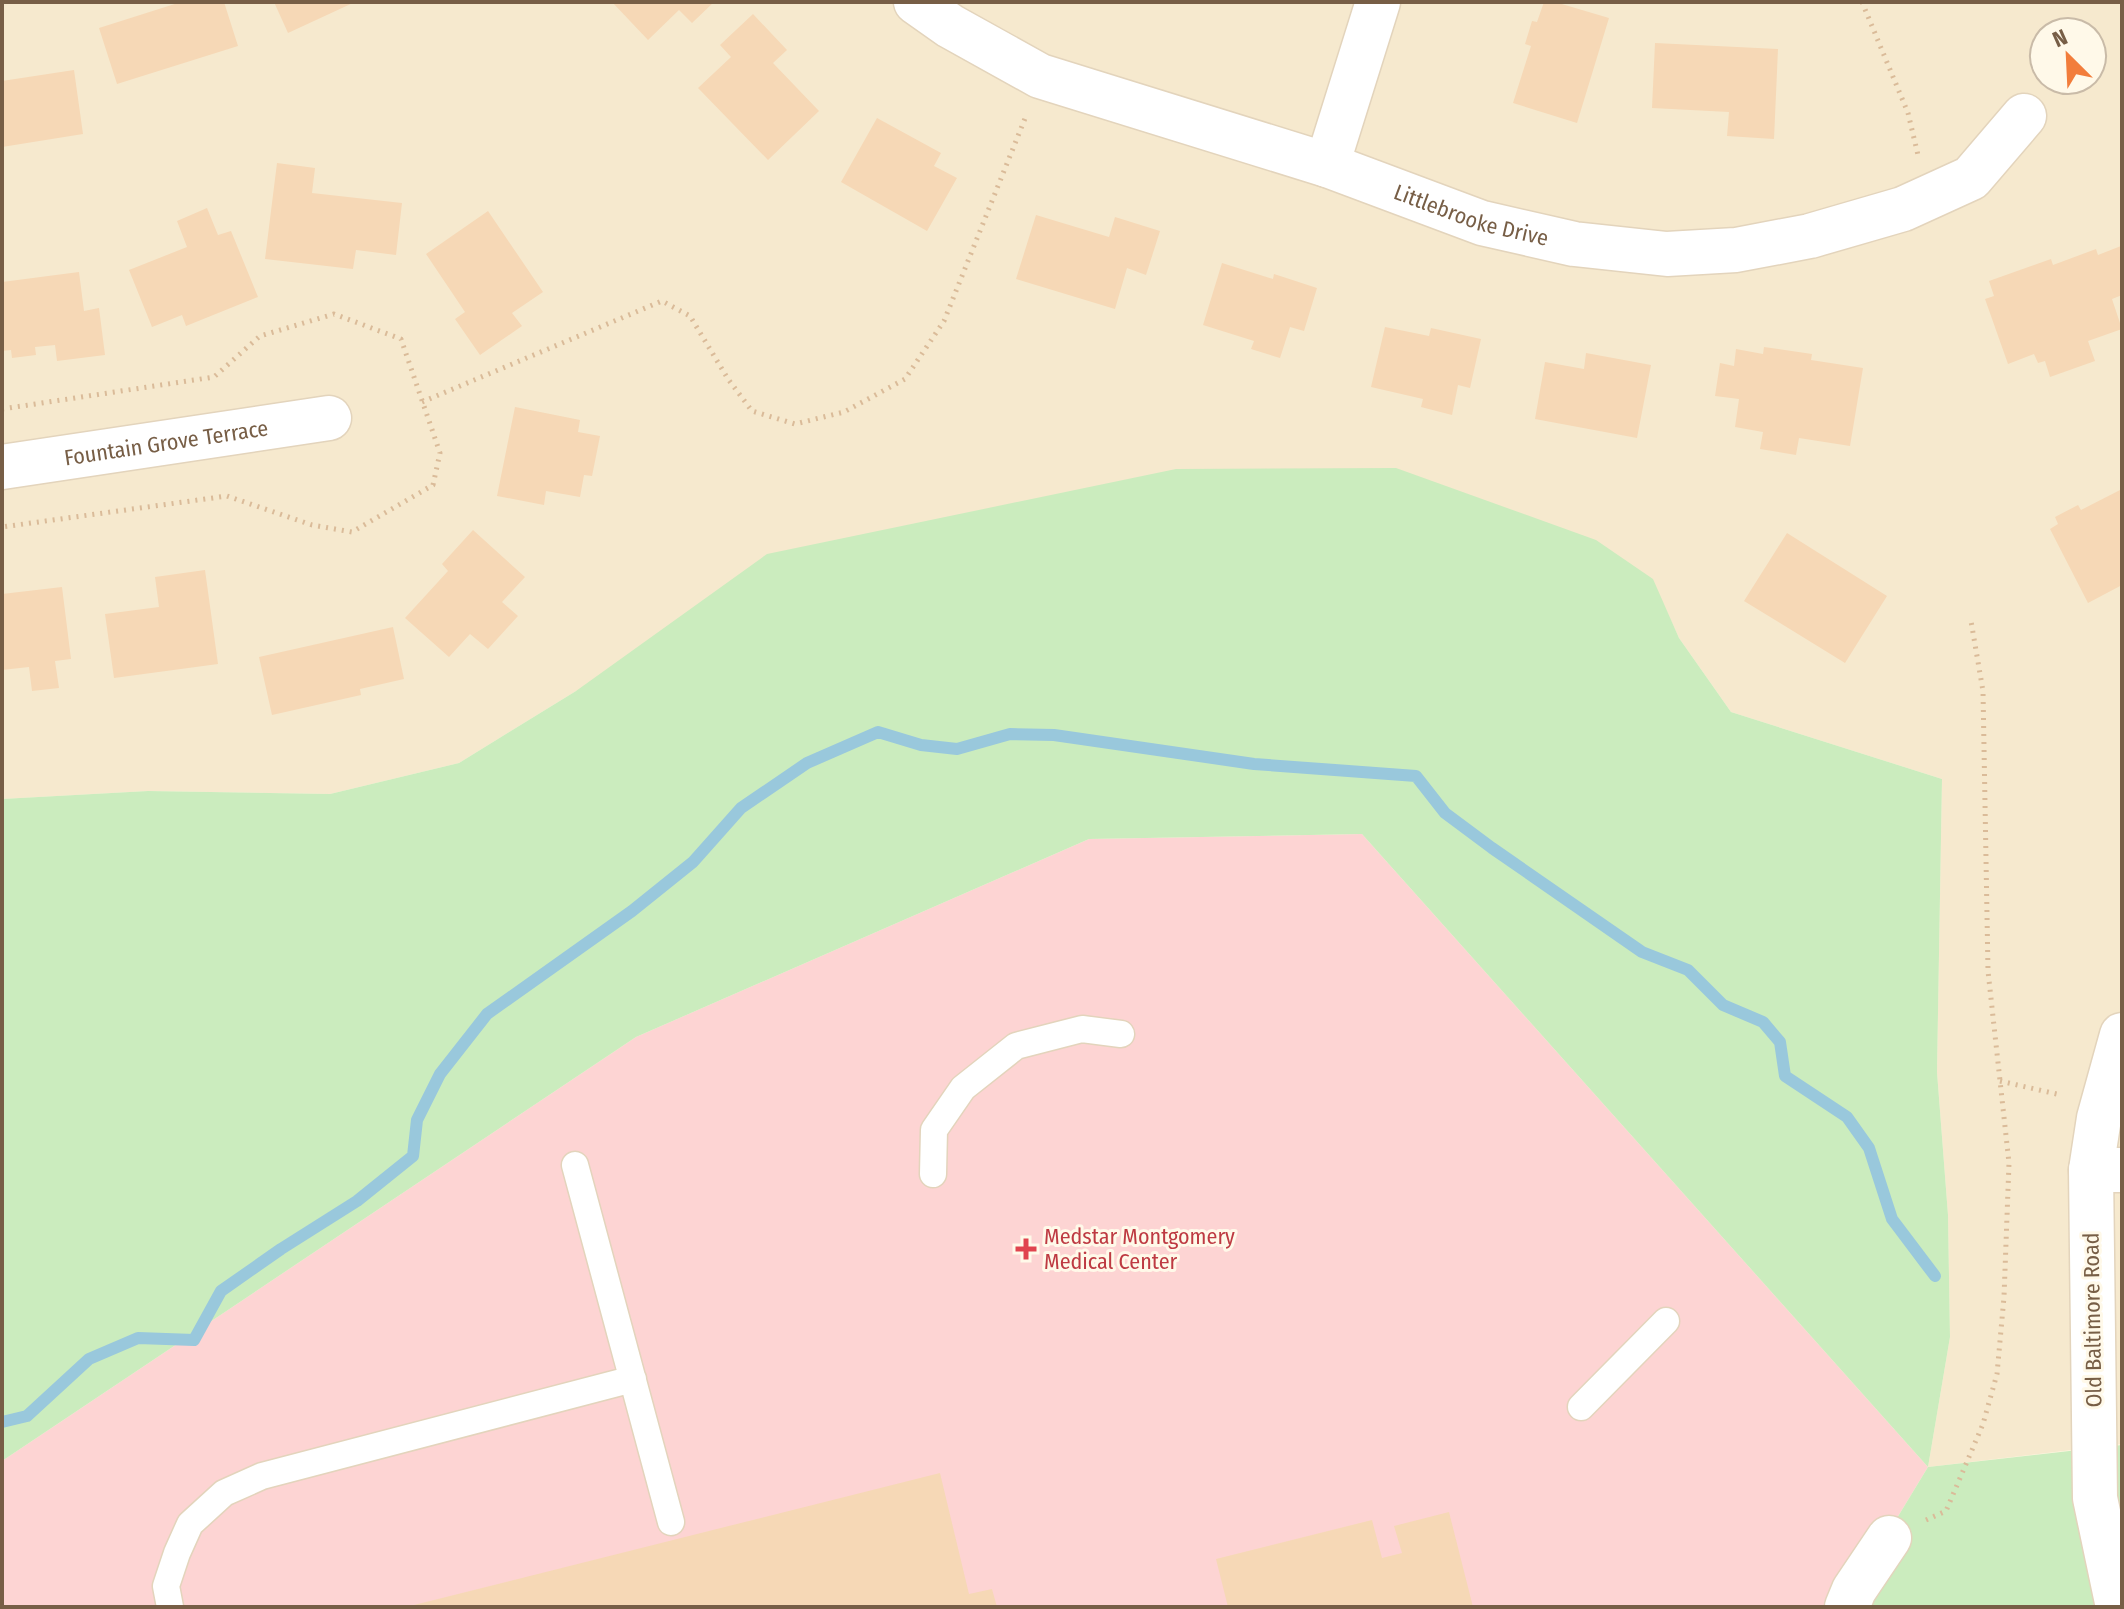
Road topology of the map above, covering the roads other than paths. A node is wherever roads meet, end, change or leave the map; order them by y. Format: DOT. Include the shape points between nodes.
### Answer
graph roads {
  1 [pos="916,2"];
  2 [pos="1378,2"];
  3 [pos="2024,116"];
  4 [pos="1327,165"];
  5 [pos="329,418"];
  6 [pos="2,467"];
  7 [pos="1121,1034"];
  8 [pos="2122,1035"];
  9 [pos="575,1165"];
  10 [pos="2106,1170"];
  11 [pos="933,1174"];
  12 [pos="1666,1321"];
  13 [pos="633,1379"];
  14 [pos="1581,1407"];
  15 [pos="671,1522"];
  16 [pos="1889,1538"];
  17 [pos="170,1607"];
  18 [pos="1847,1607"];
  19 [pos="2118,1607"];
  1 -- 4 [label="street, Littlebrooke Drive" via="1040,76"];
  2 -- 4 [label="street"];
  3 -- 4 [label="street, Littlebrooke Drive" via="1971,178 1903,209 1810,236 1736,250 1667,254 1574,244 1482,223"];
  5 -- 6 [label="street, Fountain Grove Terrace"];
  7 -- 11 [label="lane" via="1082,1029 1016,1046 963,1088 934,1130"];
  8 -- 10 [label="street, Old Baltimore Road" via="2103,1104"];
  9 -- 13 [label="lane"];
  10 -- 19 [label="street, Old Baltimore Road" via="2095,1498"];
  12 -- 14 [label="lane"];
  13 -- 15 [label="lane"];
  13 -- 17 [label="lane" via="262,1476 224,1493 190,1524 166,1586"];
  16 -- 18 [label="street"];
}
